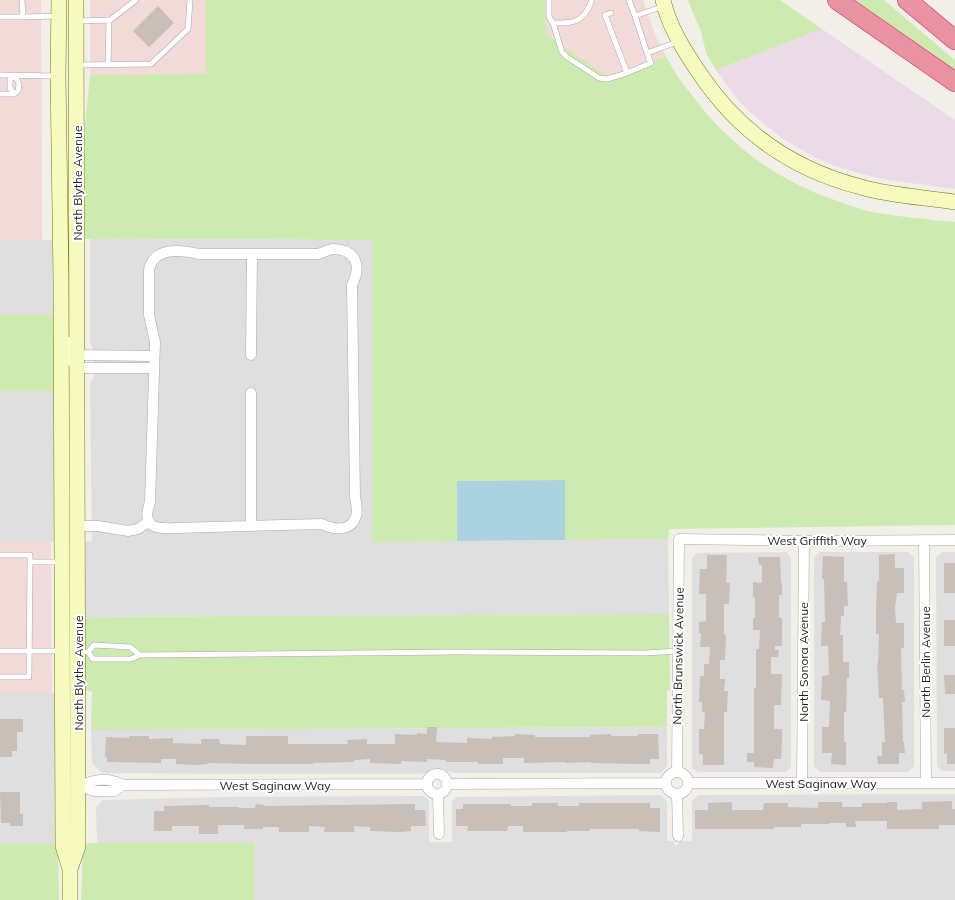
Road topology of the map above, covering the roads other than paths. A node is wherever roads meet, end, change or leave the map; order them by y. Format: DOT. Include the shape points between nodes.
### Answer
graph roads {
  1 [pos="22,0"];
  2 [pos="59,0"];
  3 [pos="76,0"];
  4 [pos="136,0"];
  5 [pos="190,0"];
  6 [pos="549,0"];
  7 [pos="592,0"];
  8 [pos="629,0"];
  9 [pos="837,0"];
  10 [pos="907,0"];
  11 [pos="664,3"];
  12 [pos="632,7"];
  13 [pos="624,9"];
  14 [pos="611,13"];
  15 [pos="58,16"];
  16 [pos="635,16"];
  17 [pos="0,17"];
  18 [pos="23,17"];
  19 [pos="109,20"];
  20 [pos="76,21"];
  21 [pos="553,23"];
  22 [pos="641,35"];
  23 [pos="634,38"];
  24 [pos="955,40"];
  25 [pos="680,41"];
  26 [pos="647,53"];
  27 [pos="76,65"];
  28 [pos="108,65"];
  29 [pos="627,73"];
  30 [pos="0,75"];
  31 [pos="15,75"];
  32 [pos="58,76"];
  33 [pos="955,82"];
  34 [pos="0,94"];
  35 [pos="14,94"];
  36 [pos="955,202"];
  37 [pos="252,254"];
  38 [pos="62,280"];
  39 [pos="118,355"];
  40 [pos="251,355"];
  41 [pos="154,356"];
  42 [pos="77,361"];
  43 [pos="119,368"];
  44 [pos="154,368"];
  45 [pos="251,393"];
  46 [pos="149,522"];
  47 [pos="77,526"];
  48 [pos="251,526"];
  49 [pos="679,539"];
  50 [pos="924,540"];
  51 [pos="955,540"];
  52 [pos="804,541"];
  53 [pos="0,555"];
  54 [pos="30,562"];
  55 [pos="70,562"];
  56 [pos="113,646"];
  57 [pos="0,651"];
  58 [pos="30,651"];
  59 [pos="678,651"];
  60 [pos="76,652"];
  61 [pos="140,655"];
  62 [pos="113,659"];
  63 [pos="0,677"];
  64 [pos="63,692"];
  65 [pos="677,772"];
  66 [pos="666,783"];
  67 [pos="688,783"];
  68 [pos="802,783"];
  69 [pos="926,783"];
  70 [pos="955,783"];
  71 [pos="427,784"];
  72 [pos="448,784"];
  73 [pos="78,786"];
  74 [pos="677,794"];
  75 [pos="438,795"];
  76 [pos="440,834"];
  77 [pos="678,836"];
  78 [pos="70,869"];
  79 [pos="70,900"];
  1 -- 18 [label="lane"];
  2 -- 15 [label="street, North Blythe Avenue"];
  3 -- 20 [label="street, North Blythe Avenue"];
  4 -- 19 [label="lane"];
  5 -- 28 [label="lane" via="188,28 151,64"];
  6 -- 21 [label="lane" via="549,17"];
  7 -- 21 [label="lane" via="579,20"];
  8 -- 12 [label="lane"];
  9 -- 33 [label="highway"];
  10 -- 24 [label="highway"];
  11 -- 16 [label="lane"];
  11 -- 25 [label="street"];
  12 -- 13 [label="lane"];
  12 -- 16 [label="lane"];
  14 -- 29 [label="lane" via="605,15"];
  15 -- 18 [label="lane"];
  15 -- 32 [label="street, North Blythe Avenue"];
  16 -- 22 [label="lane"];
  17 -- 18 [label="lane"];
  19 -- 20 [label="lane"];
  19 -- 28 [label="lane"];
  20 -- 27 [label="street, North Blythe Avenue"];
  21 -- 29 [label="lane" via="562,52 567,57 599,78"];
  22 -- 23 [label="lane"];
  22 -- 26 [label="lane"];
  25 -- 26 [label="lane"];
  25 -- 36 [label="street" via="708,86 725,106 743,125 786,157 863,188"];
  26 -- 29 [label="lane" via="651,63"];
  27 -- 28 [label="lane"];
  27 -- 42 [label="street, North Blythe Avenue"];
  30 -- 31 [label="lane"];
  31 -- 32 [label="lane"];
  31 -- 35 [label="lane" via="10,80"];
  31 -- 35 [label="lane" via="19,84 18,92"];
  32 -- 38 [label="street, North Blythe Avenue"];
  34 -- 35 [label="lane"];
  37 -- 40 [label="street"];
  37 -- 41 [label="street" via="175,251 154,258 149,270 149,315"];
  37 -- 48 [label="street" via="318,254 340,249 355,259 357,276 352,285 357,515 348,527 339,529 322,524"];
  38 -- 42 [label="street, North Blythe Avenue" via="68,295 68,354 72,362"];
  38 -- 55 [label="street, North Blythe Avenue"];
  39 -- 41 [label="street"];
  39 -- 42 [label="street"];
  39 -- 43 [label="street"];
  41 -- 44 [label="street"];
  42 -- 43 [label="street" via="84,368"];
  42 -- 47 [label="street, North Blythe Avenue"];
  43 -- 44 [label="street"];
  44 -- 46 [label="street" via="150,502 146,514"];
  45 -- 48 [label="street"];
  46 -- 47 [label="street" via="128,531"];
  46 -- 48 [label="street" via="157,528"];
  47 -- 55 [label="street, North Blythe Avenue"];
  49 -- 52 [label="street, West Griffith Way"];
  49 -- 59 [label="street, North Brunswick Avenue"];
  50 -- 51 [label="street, West Griffith Way"];
  50 -- 52 [label="street, West Griffith Way"];
  50 -- 69 [label="street, North Berlin Avenue"];
  52 -- 68 [label="street, North Sonora Avenue"];
  53 -- 54 [label="lane" via="30,555"];
  54 -- 55 [label="lane"];
  54 -- 58 [label="lane"];
  55 -- 60 [label="street, North Blythe Avenue"];
  56 -- 60 [label="lane" via="94,645"];
  56 -- 61 [label="lane" via="130,648"];
  56 -- 62 [label="lane"];
  57 -- 58 [label="lane"];
  58 -- 60 [label="lane"];
  58 -- 63 [label="lane" via="29,677"];
  59 -- 61 [label="lane"];
  59 -- 65 [label="street, North Brunswick Avenue"];
  60 -- 62 [label="lane" via="93,659"];
  60 -- 64 [label="street, North Blythe Avenue"];
  60 -- 73 [label="street, North Blythe Avenue"];
  61 -- 62 [label="lane" via="131,659"];
  64 -- 73 [label="street, North Blythe Avenue" via="68,702 68,775"];
  64 -- 78 [label="street, North Blythe Avenue" via="63,846"];
  65 -- 66 [label="street" via="668,777"];
  65 -- 67 [label="street"];
  66 -- 72 [label="street"];
  66 -- 74 [label="street" via="667,788"];
  67 -- 68 [label="street, West Saginaw Way"];
  67 -- 74 [label="street"];
  68 -- 69 [label="street, West Saginaw Way"];
  69 -- 70 [label="street, West Saginaw Way"];
  71 -- 72 [label="street" via="430,777 437,774 445,776"];
  71 -- 73 [label="street, West Saginaw Way" via="123,785 114,780 94,780"];
  71 -- 75 [label="street" via="430,792"];
  72 -- 75 [label="street" via="445,792"];
  73 -- 78 [label="street, North Blythe Avenue" via="78,846"];
  74 -- 77 [label="street"];
  75 -- 76 [label="street"];
  78 -- 79 [label="street, North Blythe Avenue"];
}
